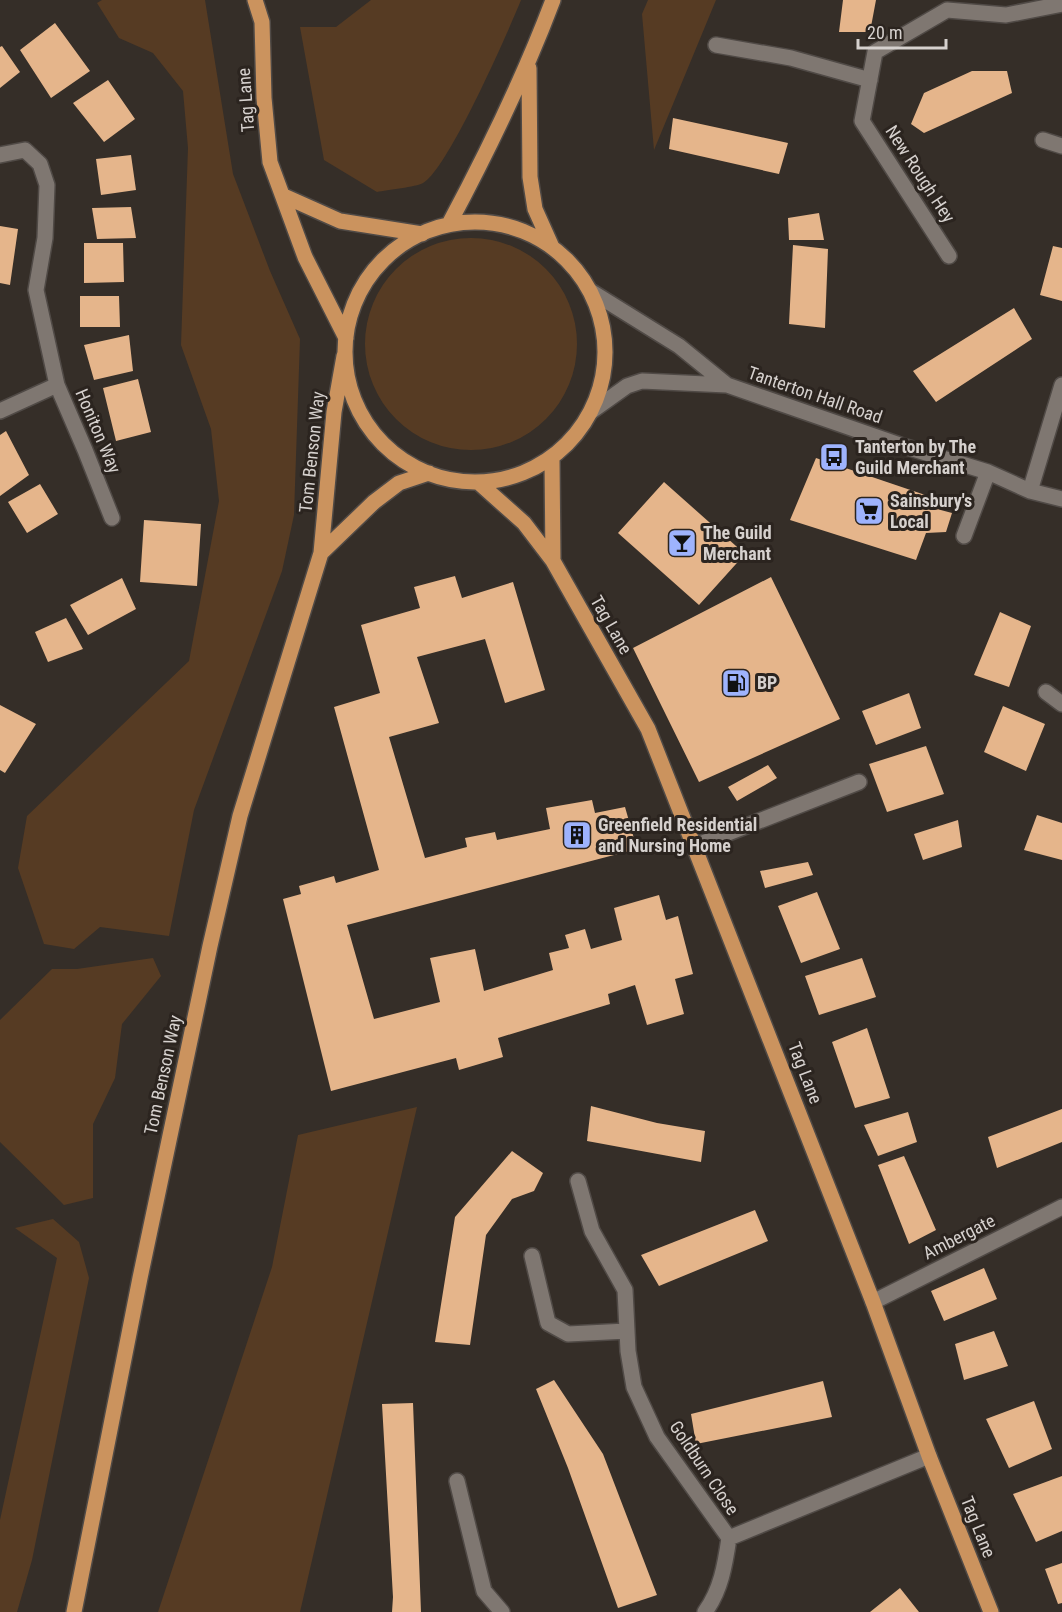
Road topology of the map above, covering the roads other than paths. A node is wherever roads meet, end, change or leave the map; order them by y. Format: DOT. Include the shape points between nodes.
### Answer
graph roads {
  1 [pos="255,0"];
  2 [pos="553,0"];
  3 [pos="1062,4"];
  4 [pos="945,5"];
  5 [pos="716,45"];
  6 [pos="529,62"];
  7 [pos="870,80"];
  8 [pos="1043,140"];
  9 [pos="1062,146"];
  10 [pos="0,155"];
  11 [pos="284,196"];
  12 [pos="449,224"];
  13 [pos="423,234"];
  14 [pos="553,249"];
  15 [pos="949,256"];
  16 [pos="592,292"];
  17 [pos="346,338"];
  18 [pos="344,356"];
  19 [pos="57,385"];
  20 [pos="1062,385"];
  21 [pos="727,386"];
  22 [pos="0,411"];
  23 [pos="592,411"];
  24 [pos="552,460"];
  25 [pos="988,472"];
  26 [pos="429,473"];
  27 [pos="478,482"];
  28 [pos="1030,491"];
  29 [pos="1062,499"];
  30 [pos="112,518"];
  31 [pos="964,536"];
  32 [pos="321,553"];
  33 [pos="553,561"];
  34 [pos="1046,692"];
  35 [pos="1062,704"];
  36 [pos="859,782"];
  37 [pos="695,846"];
  38 [pos="578,1181"];
  39 [pos="1062,1207"];
  40 [pos="532,1256"];
  41 [pos="873,1302"];
  42 [pos="627,1331"];
  43 [pos="929,1456"];
  44 [pos="457,1481"];
  45 [pos="729,1538"];
  46 [pos="74,1612"];
  47 [pos="502,1612"];
  48 [pos="705,1612"];
  49 [pos="991,1612"];
  1 -- 11 [label="main road, Tag Lane" via="262,22 270,162"];
  2 -- 6 [label="main road"];
  3 -- 4 [label="street, New Rough Hey" via="1006,15"];
  4 -- 7 [label="street, New Rough Hey" via="875,52"];
  5 -- 7 [label="street" via="791,58"];
  6 -- 12 [label="main road"];
  6 -- 14 [label="main road" via="530,177 535,209"];
  7 -- 15 [label="street, New Rough Hey" via="862,121"];
  8 -- 9 [label="street"];
  10 -- 19 [label="street" via="25,150 40,164 47,185 45,238 36,290"];
  11 -- 13 [label="main road" via="340,221"];
  11 -- 17 [label="main road, Tag Lane" via="305,257"];
  12 -- 13 [label="main road"];
  12 -- 14 [label="main road" via="494,223 534,235"];
  13 -- 17 [label="main road" via="406,240 372,271 350,310"];
  14 -- 16 [label="main road" via="567,259"];
  16 -- 21 [label="street, Tanterton Hall Road" via="679,346"];
  16 -- 23 [label="main road" via="605,331 605,372"];
  17 -- 18 [label="main road"];
  18 -- 26 [label="main road" via="353,400 378,440 412,467"];
  18 -- 32 [label="main road, Tom Benson Way" via="334,412"];
  19 -- 22 [label="street, Honiton Way"];
  19 -- 30 [label="street, Honiton Way"];
  20 -- 28 [label="street"];
  21 -- 23 [label="street, Tanterton Hall Road" via="642,381 627,386"];
  21 -- 25 [label="street, Tanterton Hall Road"];
  23 -- 24 [label="main road"];
  24 -- 27 [label="main road" via="496,482"];
  24 -- 33 [label="main road, Tag Lane"];
  25 -- 28 [label="street, Tanterton Hall Road"];
  25 -- 31 [label="street"];
  26 -- 27 [label="main road" via="455,482"];
  26 -- 32 [label="main road, Tom Benson Way" via="399,483"];
  27 -- 33 [label="main road, Tag Lane" via="524,523"];
  28 -- 29 [label="street, Tanterton Hall Road"];
  32 -- 46 [label="main road, Tom Benson Way" via="240,816 142,1266"];
  33 -- 37 [label="main road, Tag Lane" via="648,729"];
  34 -- 35 [label="street"];
  36 -- 37 [label="street"];
  37 -- 41 [label="main road, Tag Lane"];
  38 -- 42 [label="street, Goldburn Close" via="592,1231 625,1290"];
  39 -- 41 [label="street, Ambergate"];
  40 -- 42 [label="street" via="548,1323 568,1334"];
  41 -- 43 [label="main road, Tag Lane"];
  42 -- 45 [label="street, Goldburn Close" via="634,1387 657,1437"];
  43 -- 45 [label="street, Goldburn Close"];
  43 -- 49 [label="main road, Tag Lane"];
  44 -- 47 [label="street" via="484,1591"];
  45 -- 48 [label="street, Goldburn Close" via="715,1598"];
}
